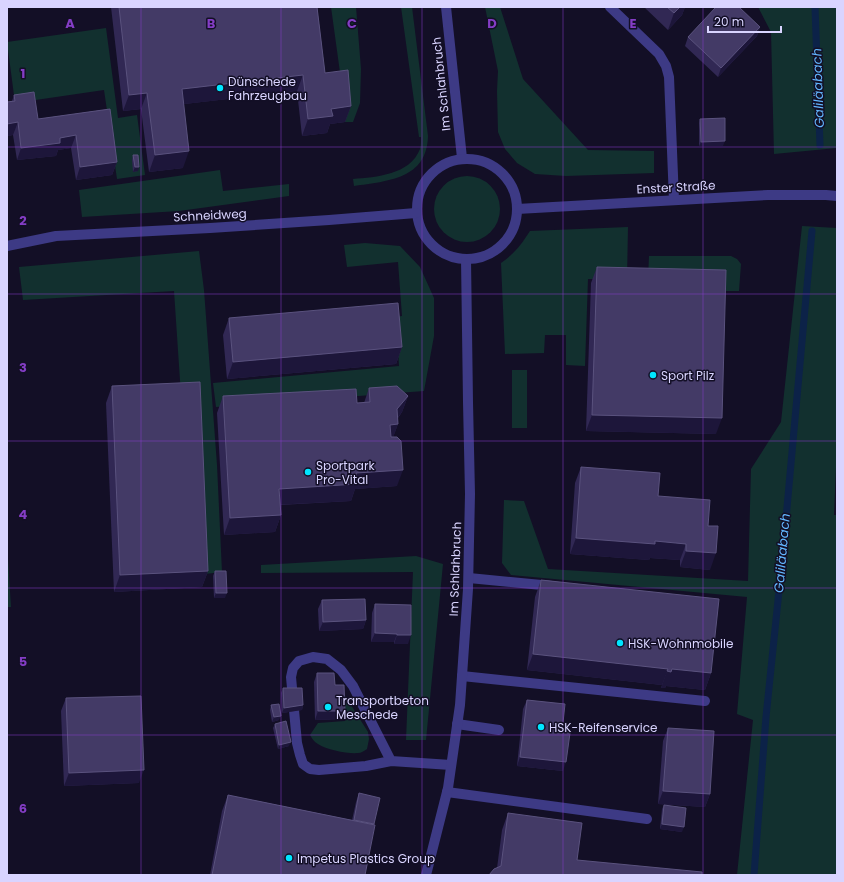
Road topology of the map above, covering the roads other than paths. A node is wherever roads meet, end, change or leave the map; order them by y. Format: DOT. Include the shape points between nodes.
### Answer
graph roads {
  1 [pos="446,7"];
  2 [pos="610,7"];
  3 [pos="462,158"];
  4 [pos="837,196"];
  5 [pos="674,200"];
  6 [pos="517,209"];
  7 [pos="416,213"];
  8 [pos="7,246"];
  9 [pos="466,259"];
  10 [pos="469,578"];
  11 [pos="562,587"];
  12 [pos="462,676"];
  13 [pos="705,701"];
  14 [pos="457,724"];
  15 [pos="499,730"];
  16 [pos="391,761"];
  17 [pos="451,766"];
  18 [pos="447,792"];
  19 [pos="647,819"];
  20 [pos="426,875"];
  1 -- 3 [label="street, Im Schlahbruch"];
  2 -- 5 [label="street" via="659,54 666,66 669,77"];
  3 -- 6 [label="street" via="486,162 499,169 509,180 515,194"];
  3 -- 7 [label="street" via="443,164 431,173 422,184 417,198"];
  4 -- 5 [label="street, Enster Straße" via="768,195"];
  5 -- 6 [label="street, Enster Straße"];
  6 -- 9 [label="street" via="515,225 508,239 496,250 482,257"];
  7 -- 8 [label="street, Schneidweg" via="56,236"];
  7 -- 9 [label="street" via="419,227 438,251 451,257"];
  9 -- 10 [label="street, Im Schlahbruch"];
  10 -- 11 [label="street"];
  10 -- 12 [label="street, Im Schlahbruch"];
  12 -- 13 [label="street"];
  12 -- 14 [label="street, Im Schlahbruch"];
  14 -- 15 [label="street"];
  14 -- 17 [label="street, Im Schlahbruch"];
  16 -- 16 [label="street" via="353,686 342,670 327,659 313,657 299,661 293,668 291,677 297,743 303,764 310,769 319,770"];
  16 -- 17 [label="street"];
  17 -- 18 [label="street, Im Schlahbruch"];
  18 -- 19 [label="street"];
  18 -- 20 [label="street, Im Schlahbruch"];
}
